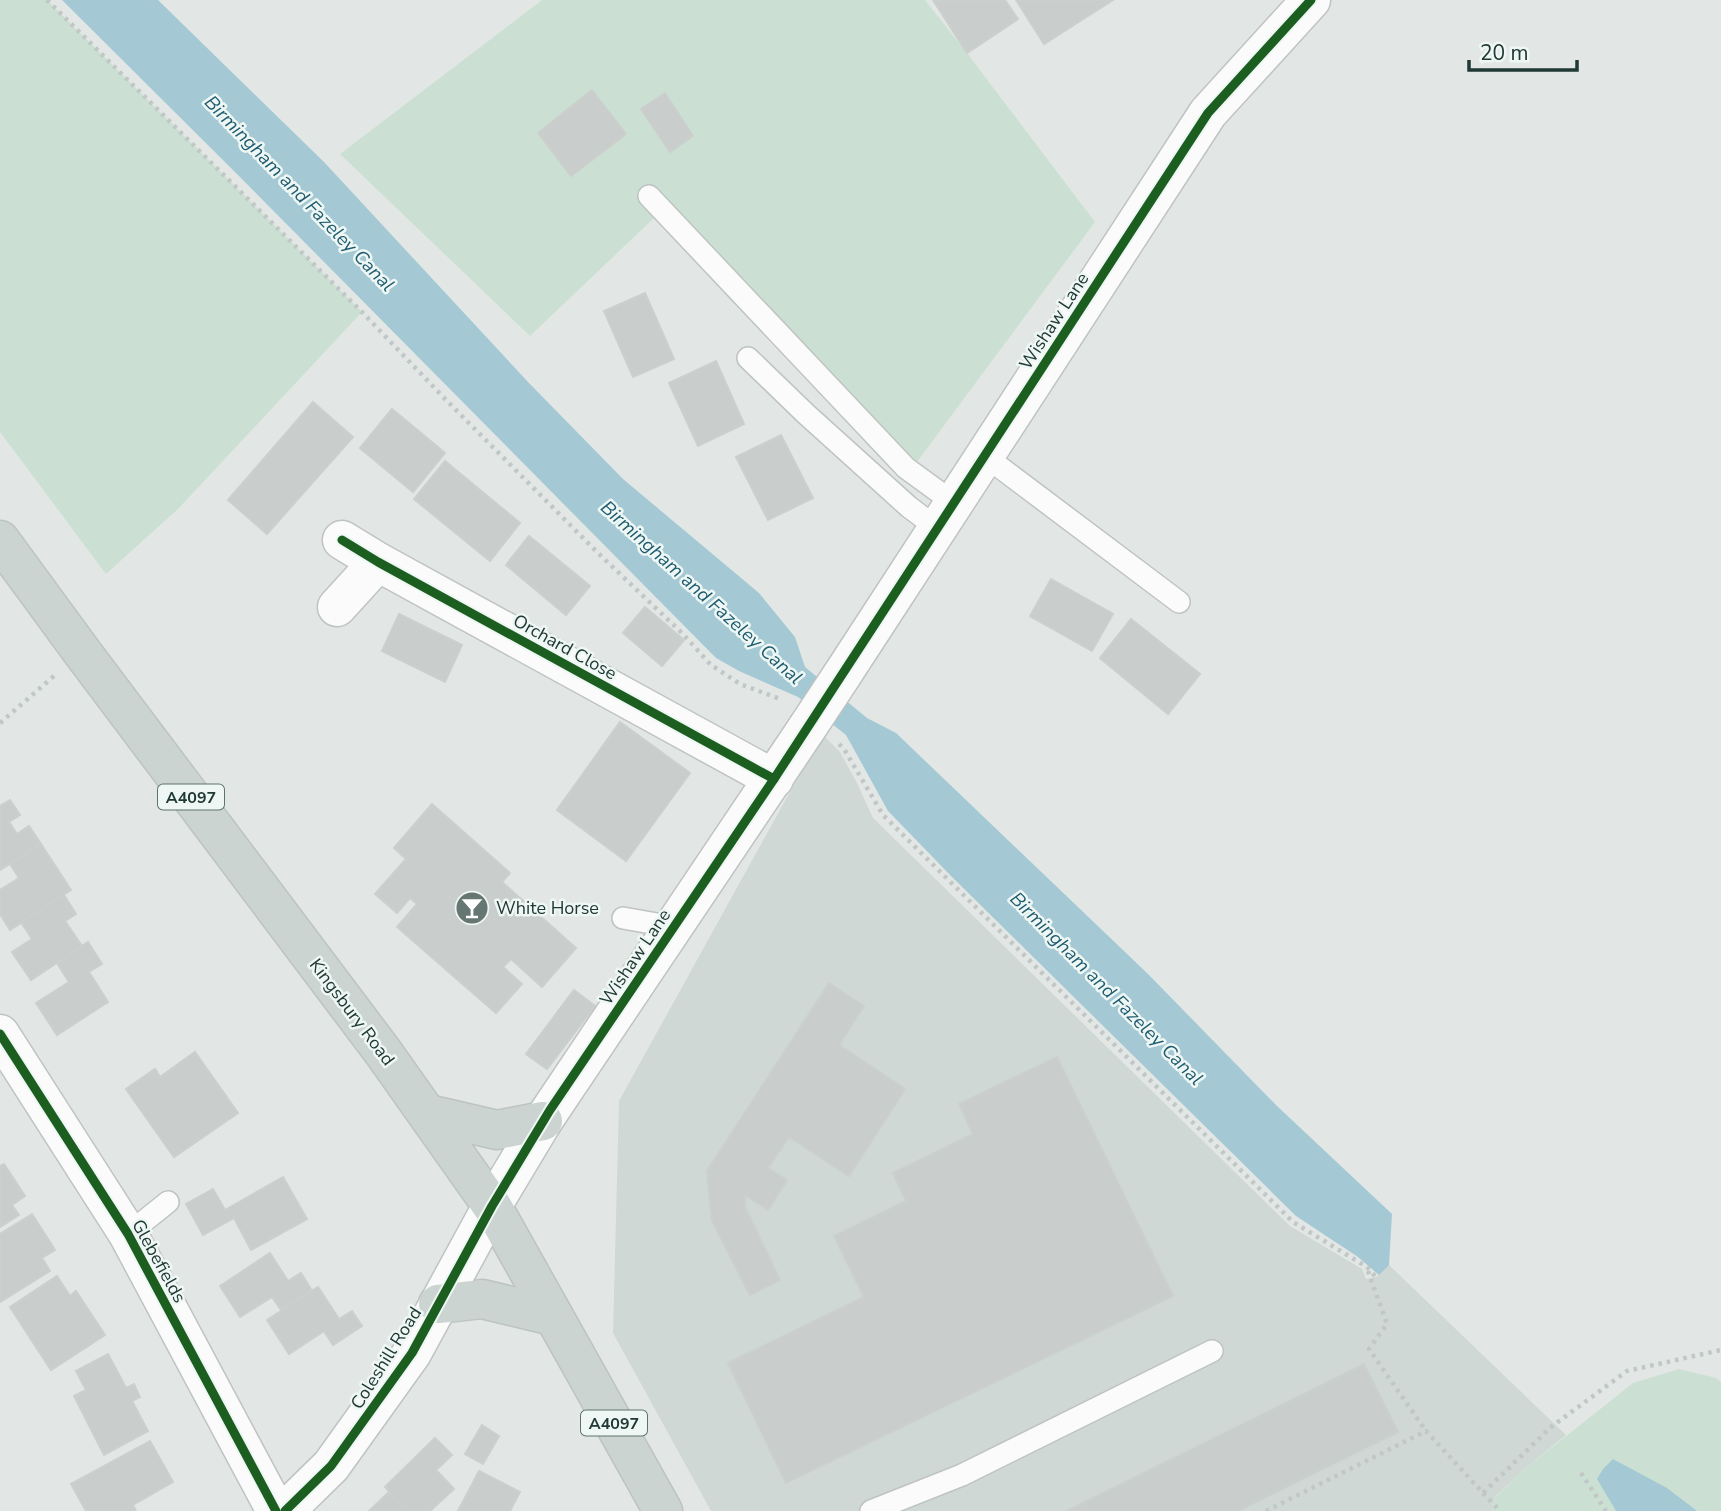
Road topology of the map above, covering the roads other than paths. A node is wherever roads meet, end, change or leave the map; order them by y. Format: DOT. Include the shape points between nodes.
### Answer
graph roads {
  1 [pos="1311,0"];
  2 [pos="649,196"];
  3 [pos="748,358"];
  4 [pos="985,456"];
  5 [pos="945,516"];
  6 [pos="0,540"];
  7 [pos="342,540"];
  8 [pos="378,562"];
  9 [pos="1179,602"];
  10 [pos="337,607"];
  11 [pos="774,779"];
  12 [pos="624,918"];
  13 [pos="674,927"];
  14 [pos="0,1034"];
  15 [pos="428,1114"];
  16 [pos="543,1121"];
  17 [pos="168,1202"];
  18 [pos="492,1206"];
  19 [pos="128,1234"];
  20 [pos="438,1304"];
  21 [pos="554,1316"];
  22 [pos="1212,1351"];
  23 [pos="276,1511"];
  24 [pos="285,1511"];
  25 [pos="663,1511"];
  26 [pos="871,1511"];
  1 -- 4 [label="street, Wishaw Lane" via="1208,113"];
  2 -- 5 [label="lane" via="906,468"];
  3 -- 5 [label="lane" via="909,507"];
  4 -- 5 [label="street, Wishaw Lane"];
  4 -- 9 [label="lane"];
  5 -- 11 [label="street, Wishaw Lane, bridge"];
  6 -- 15 [label="main road, Kingsbury Road / A4097"];
  7 -- 8 [label="street, Orchard Close"];
  8 -- 10 [label="street"];
  8 -- 11 [label="street, Orchard Close"];
  11 -- 13 [label="street, Wishaw Lane"];
  12 -- 13 [label="lane"];
  13 -- 16 [label="street, Wishaw Lane"];
  14 -- 19 [label="street, Glebefields"];
  15 -- 16 [label="main road" via="497,1130"];
  15 -- 18 [label="main road, Kingsbury Road / A4097"];
  16 -- 18 [label="street, Wishaw Lane"];
  17 -- 19 [label="lane"];
  18 -- 20 [label="street, Coleshill Road"];
  18 -- 21 [label="main road, Kingsbury Road / A4097"];
  19 -- 23 [label="street, Glebefields"];
  20 -- 21 [label="main road" via="482,1299"];
  20 -- 24 [label="street, Coleshill Road" via="412,1353 331,1466"];
  21 -- 25 [label="main road, Kingsbury Road / A4097"];
  22 -- 26 [label="lane" via="962,1475"];
}
